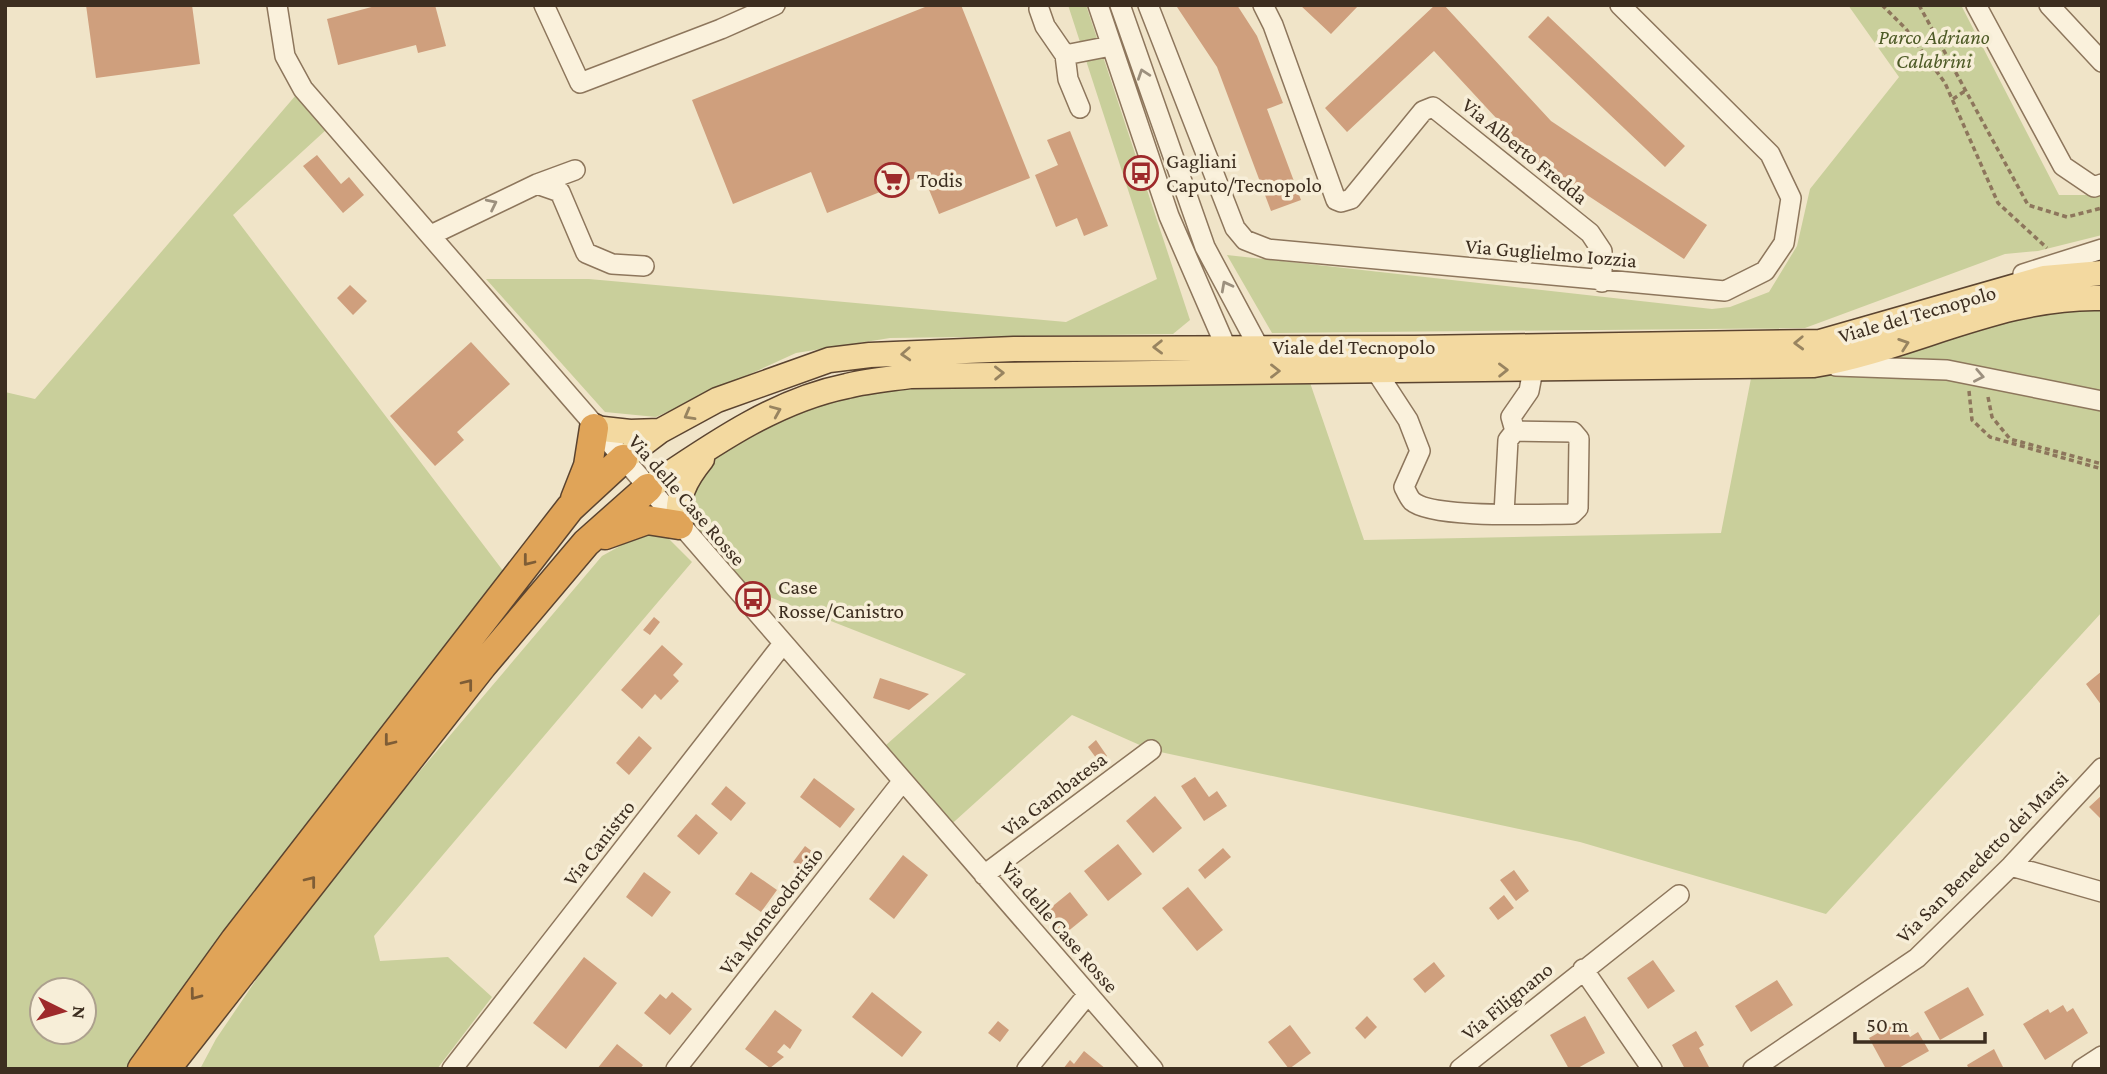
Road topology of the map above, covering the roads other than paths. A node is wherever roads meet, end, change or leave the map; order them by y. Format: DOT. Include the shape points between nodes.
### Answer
graph roads {
  1 [pos="277,5"];
  2 [pos="544,5"];
  3 [pos="1098,5"];
  4 [pos="1121,5"];
  5 [pos="1148,5"];
  6 [pos="1263,5"];
  7 [pos="1620,5"];
  8 [pos="1976,5"];
  9 [pos="2049,5"];
  10 [pos="762,8"];
  11 [pos="1039,9"];
  12 [pos="1111,46"];
  13 [pos="1065,55"];
  14 [pos="2102,62"];
  15 [pos="1080,108"];
  16 [pos="575,170"];
  17 [pos="537,184"];
  18 [pos="2102,184"];
  19 [pos="431,235"];
  20 [pos="2102,249"];
  21 [pos="644,266"];
  22 [pos="2102,273"];
  23 [pos="1602,282"];
  24 [pos="2102,298"];
  25 [pos="1935,307"];
  26 [pos="1226,346"];
  27 [pos="1258,346"];
  28 [pos="1814,365"];
  29 [pos="1533,370"];
  30 [pos="1376,371"];
  31 [pos="1237,372"];
  32 [pos="2102,401"];
  33 [pos="594,428"];
  34 [pos="660,431"];
  35 [pos="1515,431"];
  36 [pos="716,442"];
  37 [pos="623,459"];
  38 [pos="648,488"];
  39 [pos="570,508"];
  40 [pos="1504,514"];
  41 [pos="679,525"];
  42 [pos="586,543"];
  43 [pos="782,645"];
  44 [pos="1151,750"];
  45 [pos="2102,768"];
  46 [pos="902,782"];
  47 [pos="2011,866"];
  48 [pos="984,875"];
  49 [pos="2102,892"];
  50 [pos="1679,895"];
  51 [pos="268,935"];
  52 [pos="1583,969"];
  53 [pos="1088,994"];
  54 [pos="2102,1056"];
  55 [pos="142,1069"];
  56 [pos="166,1069"];
  57 [pos="189,1069"];
  58 [pos="452,1069"];
  59 [pos="676,1069"];
  60 [pos="1027,1069"];
  61 [pos="1153,1069"];
  62 [pos="1460,1069"];
  63 [pos="1652,1069"];
  64 [pos="1752,1069"];
  65 [pos="2082,1069"];
  1 -- 19 [label="street, Via delle Case Rosse" via="285,56 303,89"];
  2 -- 10 [label="street" via="580,83"];
  3 -- 12 [label="street"];
  27 -- 4 [label="street, one-way" via="1205,247"];
  5 -- 23 [label="street, Via Guglielmo Iozzia" via="1235,228 1250,243 1268,249"];
  6 -- 23 [label="street, Via Alberto Fredda" via="1336,200 1351,199 1423,111 1433,107 1590,233 1602,251"];
  7 -- 23 [label="street, Via Guglielmo Iozzia" via="1700,72 1770,154 1791,198 1784,243 1765,271 1725,291"];
  8 -- 18 [label="street" via="2063,166 2094,187"];
  9 -- 14 [label="street"];
  11 -- 13 [label="street"];
  12 -- 13 [label="street"];
  12 -- 26 [label="street" via="1169,216"];
  13 -- 15 [label="street" via="1068,79"];
  16 -- 17 [label="street"];
  19 -- 17 [label="street, one-way"];
  17 -- 21 [label="street" via="560,192 586,253 612,264"];
  19 -- 33 [label="street, Via delle Case Rosse"];
  20 -- 25 [label="street"];
  22 -- 25 [label="main road, Viale del Tecnopolo" via="2044,278"];
  28 -- 24 [label="main road, Viale del Tecnopolo, one-way" via="1879,352 2018,309 2081,297"];
  25 -- 27 [label="main road, Viale del Tecnopolo, one-way" via="1820,342"];
  26 -- 27 [label="main road, Viale del Tecnopolo"];
  26 -- 31 [label="street"];
  26 -- 34 [label="main road, Viale del Tecnopolo, one-way" via="1014,349 829,360 717,400"];
  28 -- 29 [label="main road, Viale del Tecnopolo"];
  28 -- 32 [label="street" via="1947,370"];
  30 -- 29 [label="main road, Viale del Tecnopolo, one-way"];
  29 -- 35 [label="street" via="1529,391 1511,417"];
  31 -- 30 [label="main road, Viale del Tecnopolo, one-way"];
  30 -- 40 [label="street" via="1408,420 1420,451 1404,486 1413,502 1435,509"];
  36 -- 31 [label="main road, Viale del Tecnopolo, one-way" via="813,396 910,376"];
  33 -- 34 [label="main road"];
  33 -- 37 [label="street, Via delle Case Rosse"];
  33 -- 39 [label="highway" via="589,467"];
  34 -- 37 [label="main road, Viale del Tecnopolo"];
  35 -- 40 [label="street" via="1508,440"];
  35 -- 40 [label="street" via="1573,432 1579,439 1578,508 1572,514"];
  36 -- 38 [label="main road, Viale del Tecnopolo"];
  36 -- 41 [label="main road" via="682,487"];
  37 -- 38 [label="street, Via delle Case Rosse"];
  37 -- 39 [label="highway"];
  38 -- 41 [label="street, Via delle Case Rosse"];
  38 -- 42 [label="highway"];
  39 -- 55 [label="highway, one-way" via="244,929"];
  41 -- 42 [label="highway" via="658,520 634,522"];
  41 -- 43 [label="street, Via delle Case Rosse"];
  51 -- 42 [label="highway, one-way"];
  43 -- 46 [label="street, Via delle Case Rosse"];
  43 -- 58 [label="street, Via Canistro"];
  44 -- 48 [label="street, Via Gambatesa"];
  45 -- 47 [label="street, Via San Benedetto dei Marsi"];
  46 -- 48 [label="street, Via delle Case Rosse"];
  46 -- 59 [label="street, Via Monteodorisio"];
  47 -- 49 [label="street"];
  47 -- 64 [label="street, Via San Benedetto dei Marsi" via="1917,958"];
  48 -- 53 [label="street, Via delle Case Rosse"];
  50 -- 52 [label="street, Via Filignano"];
  51 -- 56 [label="highway"];
  51 -- 57 [label="highway"];
  52 -- 62 [label="street, Via Filignano"];
  52 -- 63 [label="street, Via Filignano"];
  53 -- 60 [label="street"];
  53 -- 61 [label="street, Via delle Case Rosse"];
  54 -- 65 [label="street"];
}
